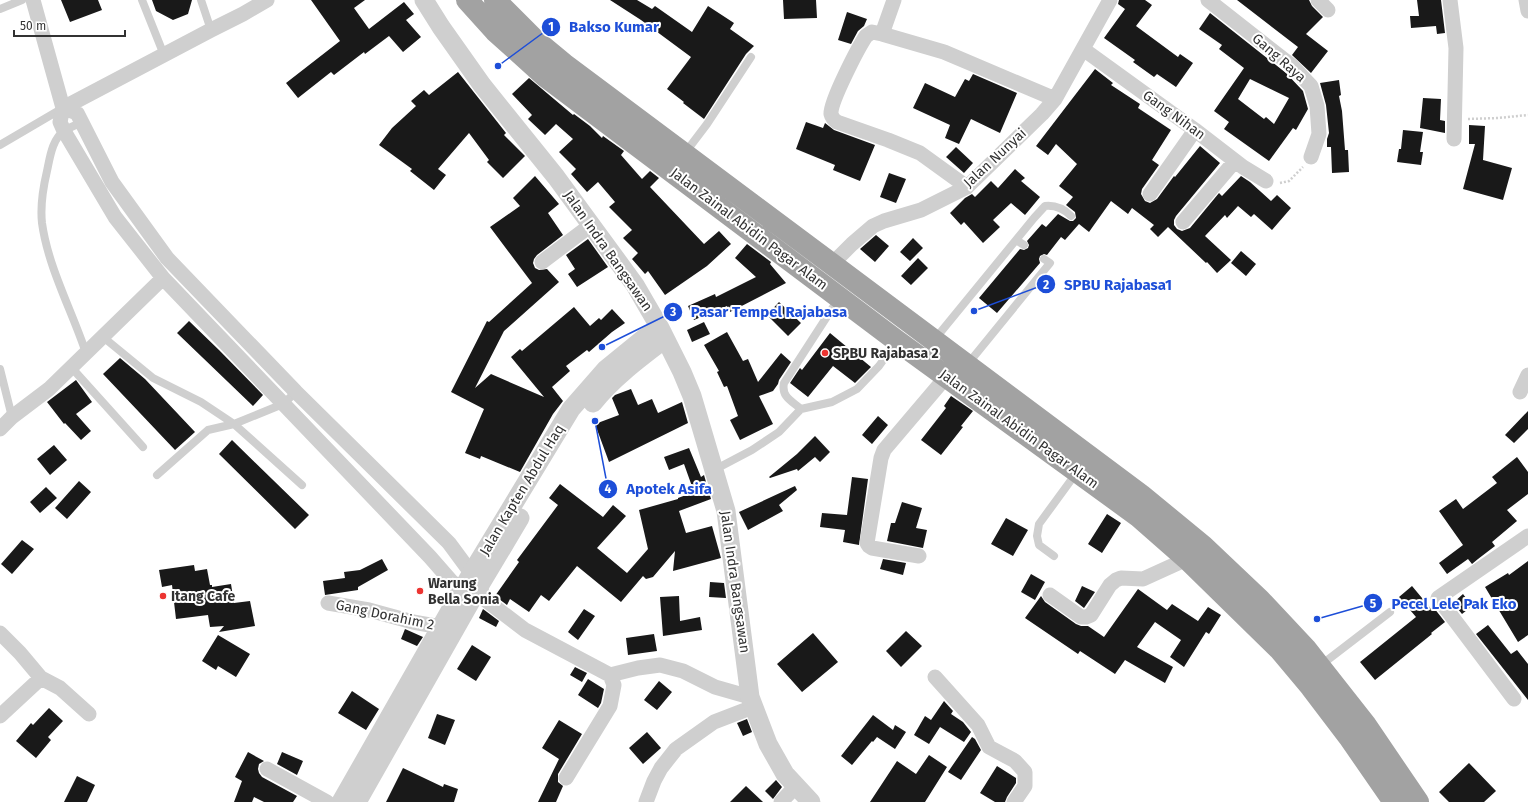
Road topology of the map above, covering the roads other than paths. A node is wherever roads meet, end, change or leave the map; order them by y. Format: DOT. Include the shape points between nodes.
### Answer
graph roads {
  1 [pos="22,0"];
  2 [pos="33,0"];
  3 [pos="142,0"];
  4 [pos="200,0"];
  5 [pos="267,0"];
  6 [pos="424,0"];
  7 [pos="467,0"];
  8 [pos="495,0"];
  9 [pos="894,0"];
  10 [pos="1110,0"];
  11 [pos="1450,0"];
  12 [pos="1526,0"];
  13 [pos="1214,2"];
  14 [pos="0,9"];
  15 [pos="1528,11"];
  16 [pos="211,30"];
  17 [pos="882,34"];
  18 [pos="1083,49"];
  19 [pos="164,55"];
  20 [pos="751,57"];
  21 [pos="1055,98"];
  22 [pos="63,108"];
  23 [pos="82,122"];
  24 [pos="1195,130"];
  25 [pos="64,131"];
  26 [pos="1454,139"];
  27 [pos="0,145"];
  28 [pos="685,153"];
  29 [pos="1311,157"];
  30 [pos="1235,161"];
  31 [pos="1266,181"];
  32 [pos="967,187"];
  33 [pos="1150,194"];
  34 [pos="1071,216"];
  35 [pos="1183,222"];
  36 [pos="591,225"];
  37 [pos="1016,240"];
  38 [pos="1024,245"];
  39 [pos="1044,259"];
  40 [pos="542,262"];
  41 [pos="832,264"];
  42 [pos="163,278"];
  43 [pos="840,297"];
  44 [pos="663,334"];
  45 [pos="102,337"];
  46 [pos="898,341"];
  47 [pos="934,341"];
  48 [pos="86,353"];
  49 [pos="967,365"];
  50 [pos="72,367"];
  51 [pos="0,369"];
  52 [pos="1528,375"];
  53 [pos="946,377"];
  54 [pos="296,392"];
  55 [pos="1520,392"];
  56 [pos="283,404"];
  57 [pos="801,409"];
  58 [pos="12,417"];
  59 [pos="234,424"];
  60 [pos="0,428"];
  61 [pos="143,447"];
  62 [pos="714,470"];
  63 [pos="1077,471"];
  64 [pos="157,475"];
  65 [pos="302,485"];
  66 [pos="1528,536"];
  67 [pos="1195,553"];
  68 [pos="919,556"];
  69 [pos="1054,556"];
  70 [pos="474,589"];
  71 [pos="1050,595"];
  72 [pos="328,603"];
  73 [pos="1390,612"];
  74 [pos="441,627"];
  75 [pos="0,633"];
  76 [pos="1320,666"];
  77 [pos="610,675"];
  78 [pos="935,677"];
  79 [pos="41,678"];
  80 [pos="1514,699"];
  81 [pos="752,702"];
  82 [pos="89,714"];
  83 [pos="0,716"];
  84 [pos="387,736"];
  85 [pos="267,769"];
  86 [pos="566,778"];
  87 [pos="796,786"];
  88 [pos="327,802"];
  89 [pos="341,802"];
  90 [pos="357,802"];
  91 [pos="646,802"];
  92 [pos="781,802"];
  93 [pos="811,802"];
  94 [pos="1014,802"];
  95 [pos="1394,802"];
  96 [pos="1418,802"];
  1 -- 14 [label="lane"];
  2 -- 22 [label="street"];
  3 -- 19 [label="lane"];
  4 -- 16 [label="lane"];
  5 -- 16 [label="street"];
  6 -- 36 [label="street, Jalan Indra Bangsawan" via="482,85"];
  7 -- 43 [label="highway, Jalan Zainal Abidin Pagar Alam" via="495,31 546,77"];
  8 -- 28 [label="highway, Jalan Zainal Abidin Pagar Alam" via="534,40"];
  9 -- 17 [label="street"];
  10 -- 18 [label="street, Jalan Nunyai"];
  11 -- 26 [label="street" via="1456,48"];
  12 -- 15 [label="street"];
  13 -- 29 [label="street, Gang Raya" via="1292,66 1311,86 1317,106 1319,134"];
  16 -- 19 [label="street"];
  17 -- 21 [label="street" via="944,52"];
  17 -- 32 [label="street" via="872,32 862,42 836,98 831,114 833,118 837,122 920,153"];
  18 -- 21 [label="street, Jalan Nunyai"];
  18 -- 24 [label="street, Gang Nihan"];
  19 -- 22 [label="street"];
  20 -- 28 [label="lane"];
  21 -- 32 [label="street, Jalan Nunyai" via="1042,114"];
  22 -- 23 [label="street" via="77,113"];
  22 -- 25 [label="street" via="60,122"];
  22 -- 27 [label="lane"];
  23 -- 25 [label="lane"];
  23 -- 54 [label="street" via="112,182 168,258"];
  24 -- 30 [label="street, Gang Nihan"];
  24 -- 33 [label="street"];
  25 -- 42 [label="street" via="115,217"];
  25 -- 48 [label="lane" via="51,150 42,197 42,222 59,280"];
  28 -- 41 [label="highway, Jalan Zainal Abidin Pagar Alam"];
  30 -- 31 [label="street, Gang Nihan"];
  30 -- 35 [label="street"];
  32 -- 41 [label="street, Jalan Nunyai" via="921,210 873,226"];
  34 -- 37 [label="lane" via="1052,206 1045,206"];
  36 -- 40 [label="street"];
  36 -- 44 [label="street, Jalan Indra Bangsawan" via="635,285"];
  37 -- 38 [label="lane"];
  37 -- 47 [label="lane"];
  39 -- 49 [label="lane" via="1050,263"];
  41 -- 47 [label="highway, Jalan Zainal Abidin Pagar Alam"];
  42 -- 45 [label="street"];
  42 -- 56 [label="street"];
  43 -- 46 [label="highway, Jalan Zainal Abidin Pagar Alam"];
  43 -- 57 [label="lane" via="784,383 785,395"];
  44 -- 62 [label="street, Jalan Indra Bangsawan" via="692,396"];
  44 -- 70 [label="street, Jalan Kapten Abdul Haq" via="644,338 606,369 571,409"];
  45 -- 48 [label="street"];
  45 -- 59 [label="lane" via="153,378 201,402"];
  46 -- 53 [label="highway, Jalan Zainal Abidin Pagar Alam"];
  46 -- 57 [label="lane" via="857,389 832,402"];
  47 -- 49 [label="highway, Jalan Zainal Abidin Pagar Alam"];
  48 -- 50 [label="street"];
  49 -- 67 [label="highway, Jalan Zainal Abidin Pagar Alam" via="1141,495"];
  50 -- 58 [label="street" via="49,389"];
  50 -- 61 [label="lane"];
  51 -- 58 [label="lane"];
  52 -- 55 [label="street"];
  53 -- 63 [label="highway, Jalan Zainal Abidin Pagar Alam"];
  53 -- 68 [label="street" via="884,450 867,542 872,548"];
  54 -- 56 [label="lane"];
  54 -- 70 [label="street" via="449,543"];
  56 -- 59 [label="lane"];
  56 -- 70 [label="street" via="451,581"];
  57 -- 62 [label="lane" via="779,432"];
  58 -- 60 [label="street"];
  59 -- 64 [label="lane" via="208,430"];
  59 -- 65 [label="lane"];
  62 -- 81 [label="street, Jalan Indra Bangsawan" via="726,511"];
  63 -- 67 [label="highway, Jalan Zainal Abidin Pagar Alam" via="1138,516"];
  63 -- 69 [label="lane" via="1039,524 1036,536 1039,545"];
  66 -- 80 [label="street" via="1438,598"];
  67 -- 71 [label="street" via="1143,579 1116,580 1091,615 1086,617"];
  67 -- 76 [label="highway, Jalan Zainal Abidin Pagar Alam" via="1260,600"];
  67 -- 95 [label="highway, Jalan Zainal Abidin Pagar Alam" via="1311,687"];
  70 -- 74 [label="street, Jalan Kapten Abdul Haq"];
  70 -- 77 [label="street" via="525,630"];
  70 -- 84 [label="street, Jalan Kapten Abdul Haq"];
  72 -- 74 [label="street, Gang Dorahim 2"];
  73 -- 76 [label="lane"];
  74 -- 84 [label="street, Jalan Kapten Abdul Haq"];
  75 -- 79 [label="street"];
  76 -- 96 [label="highway, Jalan Zainal Abidin Pagar Alam" via="1366,724"];
  77 -- 81 [label="street" via="660,665 683,671"];
  77 -- 86 [label="street" via="614,685 610,706"];
  78 -- 94 [label="street" via="978,725 989,747 1015,762 1025,772 1025,786"];
  79 -- 82 [label="street" via="60,688"];
  79 -- 83 [label="street"];
  81 -- 87 [label="street, Jalan Indra Bangsawan" via="768,744 785,774"];
  81 -- 91 [label="street" via="714,722 676,749 661,768"];
  84 -- 89 [label="street, Jalan Kapten Abdul Haq"];
  84 -- 90 [label="street, Jalan Kapten Abdul Haq"];
  85 -- 88 [label="street"];
  87 -- 92 [label="street"];
  87 -- 93 [label="street, Jalan Indra Bangsawan"];
}
